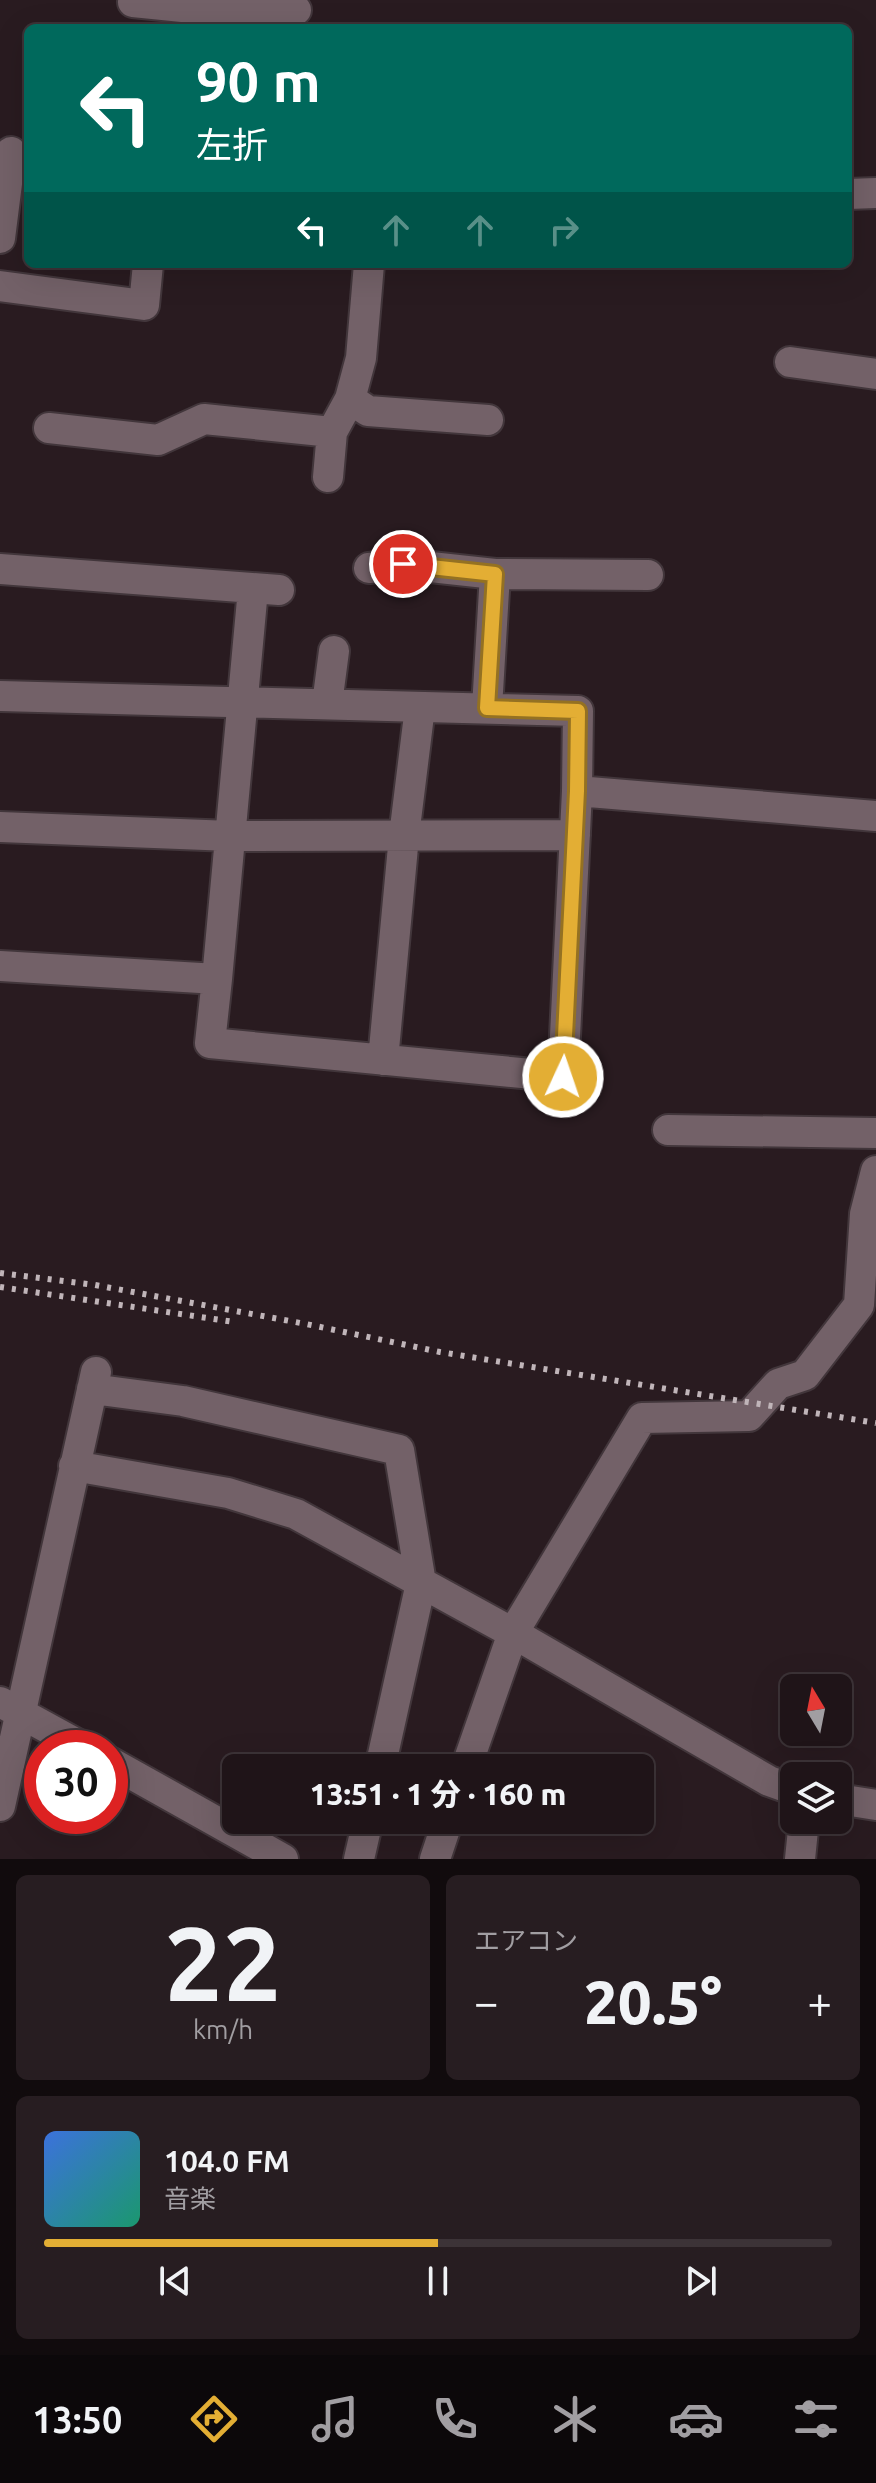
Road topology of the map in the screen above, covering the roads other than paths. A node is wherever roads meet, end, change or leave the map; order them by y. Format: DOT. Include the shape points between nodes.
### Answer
graph roads {
  1 [pos="133,2"];
  2 [pos="296,10"];
  3 [pos="252,12"];
  4 [pos="175,17"];
  5 [pos="13,153"];
  6 [pos="876,193"];
  7 [pos="852,194"];
  8 [pos="0,238"];
  9 [pos="148,268"];
  10 [pos="369,268"];
  11 [pos="0,286"];
  12 [pos="790,362"];
  13 [pos="876,374"];
  14 [pos="350,399"];
  15 [pos="488,420"];
  16 [pos="49,428"];
  17 [pos="332,432"];
  18 [pos="328,477"];
  19 [pos="369,568"];
  20 [pos="0,569"];
  21 [pos="495,574"];
  22 [pos="648,575"];
  23 [pos="334,651"];
  24 [pos="0,696"];
  25 [pos="244,702"];
  26 [pos="327,704"];
  27 [pos="420,707"];
  28 [pos="487,708"];
  29 [pos="577,791"];
  30 [pos="876,816"];
  31 [pos="0,827"];
  32 [pos="575,835"];
  33 [pos="231,836"];
  34 [pos="404,836"];
  35 [pos="0,966"];
  36 [pos="217,979"];
  37 [pos="383,1060"];
  38 [pos="668,1130"];
  39 [pos="876,1133"];
  40 [pos="876,1171"];
  41 [pos="74,1466"];
  42 [pos="421,1583"];
  43 [pos="513,1633"];
  44 [pos="10,1707"];
  45 [pos="52,1730"];
  46 [pos="383,1754"];
  47 [pos="471,1754"];
  48 [pos="128,1772"];
  49 [pos="780,1785"];
  50 [pos="852,1801"];
  51 [pos="876,1805"];
  52 [pos="0,1806"];
  53 [pos="365,1834"];
  54 [pos="443,1834"];
  55 [pos="803,1834"];
  56 [pos="283,1859"];
  57 [pos="359,1859"];
  58 [pos="435,1859"];
  59 [pos="800,1859"];
  1 -- 4 [label="street"];
  2 -- 3 [label="street"];
  3 -- 4 [label="street"];
  5 -- 8 [label="street"];
  6 -- 7 [label="street"];
  9 -- 11 [label="street" via="144,305"];
  10 -- 14 [label="street" via="361,358"];
  12 -- 13 [label="street"];
  14 -- 15 [label="street" via="368,411"];
  14 -- 17 [label="street"];
  16 -- 17 [label="street" via="158,440 205,407"];
  17 -- 18 [label="street"];
  19 -- 21 [label="street" via="403,564"];
  20 -- 25 [label="street" via="266,589"];
  21 -- 22 [label="street"];
  21 -- 28 [label="street"];
  23 -- 26 [label="street"];
  24 -- 25 [label="street"];
  25 -- 26 [label="street"];
  25 -- 33 [label="street"];
  26 -- 27 [label="street"];
  27 -- 28 [label="street"];
  27 -- 34 [label="street"];
  28 -- 29 [label="street" via="578,711"];
  29 -- 30 [label="street"];
  29 -- 32 [label="street"];
  31 -- 33 [label="street"];
  32 -- 34 [label="street"];
  32 -- 37 [label="street" via="563,1077"];
  33 -- 34 [label="street"];
  33 -- 36 [label="street"];
  34 -- 37 [label="street"];
  35 -- 36 [label="street"];
  36 -- 37 [label="street" via="210,1043"];
  38 -- 39 [label="street"];
  40 -- 43 [label="street" via="865,1214 859,1305 805,1375 778,1384 749,1416 642,1418"];
  41 -- 42 [label="street" via="228,1493 296,1514"];
  41 -- 42 [label="street" via="94,1380 399,1450"];
  41 -- 44 [label="street"];
  42 -- 43 [label="street"];
  42 -- 46 [label="street"];
  43 -- 47 [label="street"];
  43 -- 49 [label="street"];
  44 -- 45 [label="street"];
  44 -- 52 [label="street"];
  48 -- 56 [label="street"];
  50 -- 51 [label="street"];
  53 -- 57 [label="street"];
  54 -- 58 [label="street"];
  55 -- 59 [label="street"];
}
